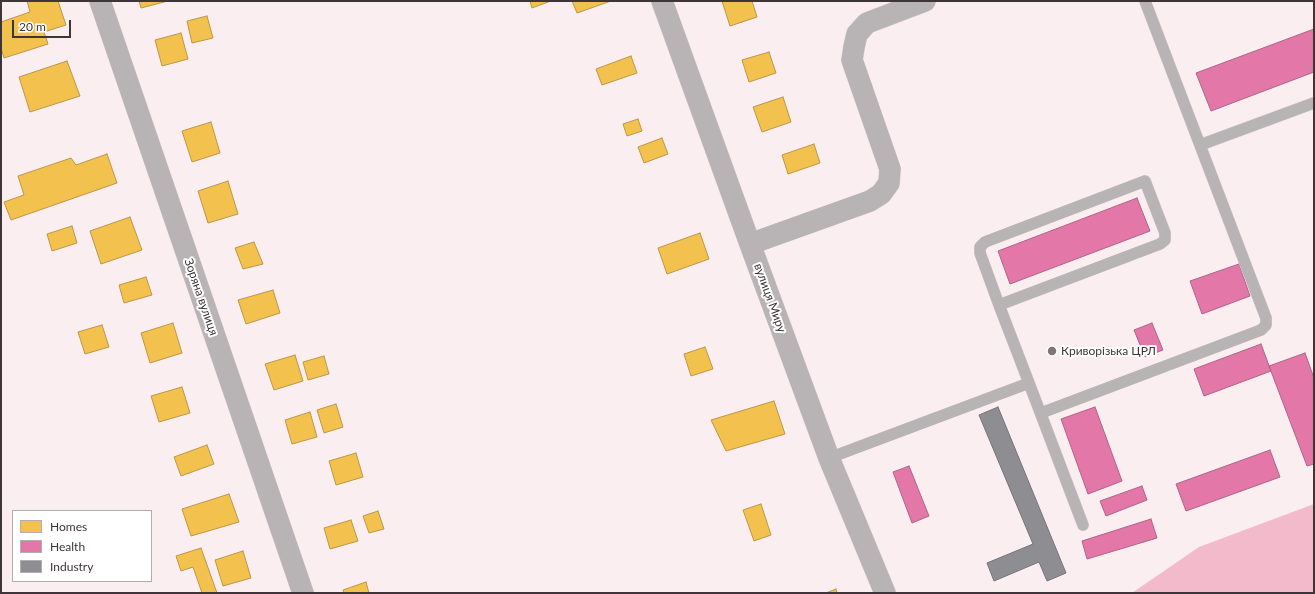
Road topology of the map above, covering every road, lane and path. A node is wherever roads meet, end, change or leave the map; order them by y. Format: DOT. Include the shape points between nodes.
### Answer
graph roads {
  1 [pos="100,1"];
  2 [pos="662,1"];
  3 [pos="925,1"];
  4 [pos="1146,1"];
  5 [pos="1314,103"];
  6 [pos="1200,145"];
  7 [pos="750,244"];
  8 [pos="999,305"];
  9 [pos="1029,383"];
  10 [pos="1041,413"];
  11 [pos="829,458"];
  12 [pos="1083,525"];
  13 [pos="303,593"];
  14 [pos="885,593"];
  1 -- 13 [label="street, Зоряна вулиця"];
  2 -- 7 [label="street, вулиця Миру"];
  3 -- 7 [label="street" via="867,23 857,34 854,47 852,60 890,169 889,183 881,194 870,202"];
  4 -- 6 [label="lane"];
  5 -- 6 [label="lane"];
  6 -- 10 [label="lane" via="1266,318 1266,325 1261,330"];
  7 -- 11 [label="street, вулиця Миру"];
  8 -- 8 [label="lane" via="980,253 980,247 985,242 1145,181 1165,233 1165,240"];
  8 -- 9 [label="lane"];
  9 -- 10 [label="lane"];
  9 -- 11 [label="lane"];
  10 -- 12 [label="lane"];
  11 -- 14 [label="street, вулиця Миру"];
}
